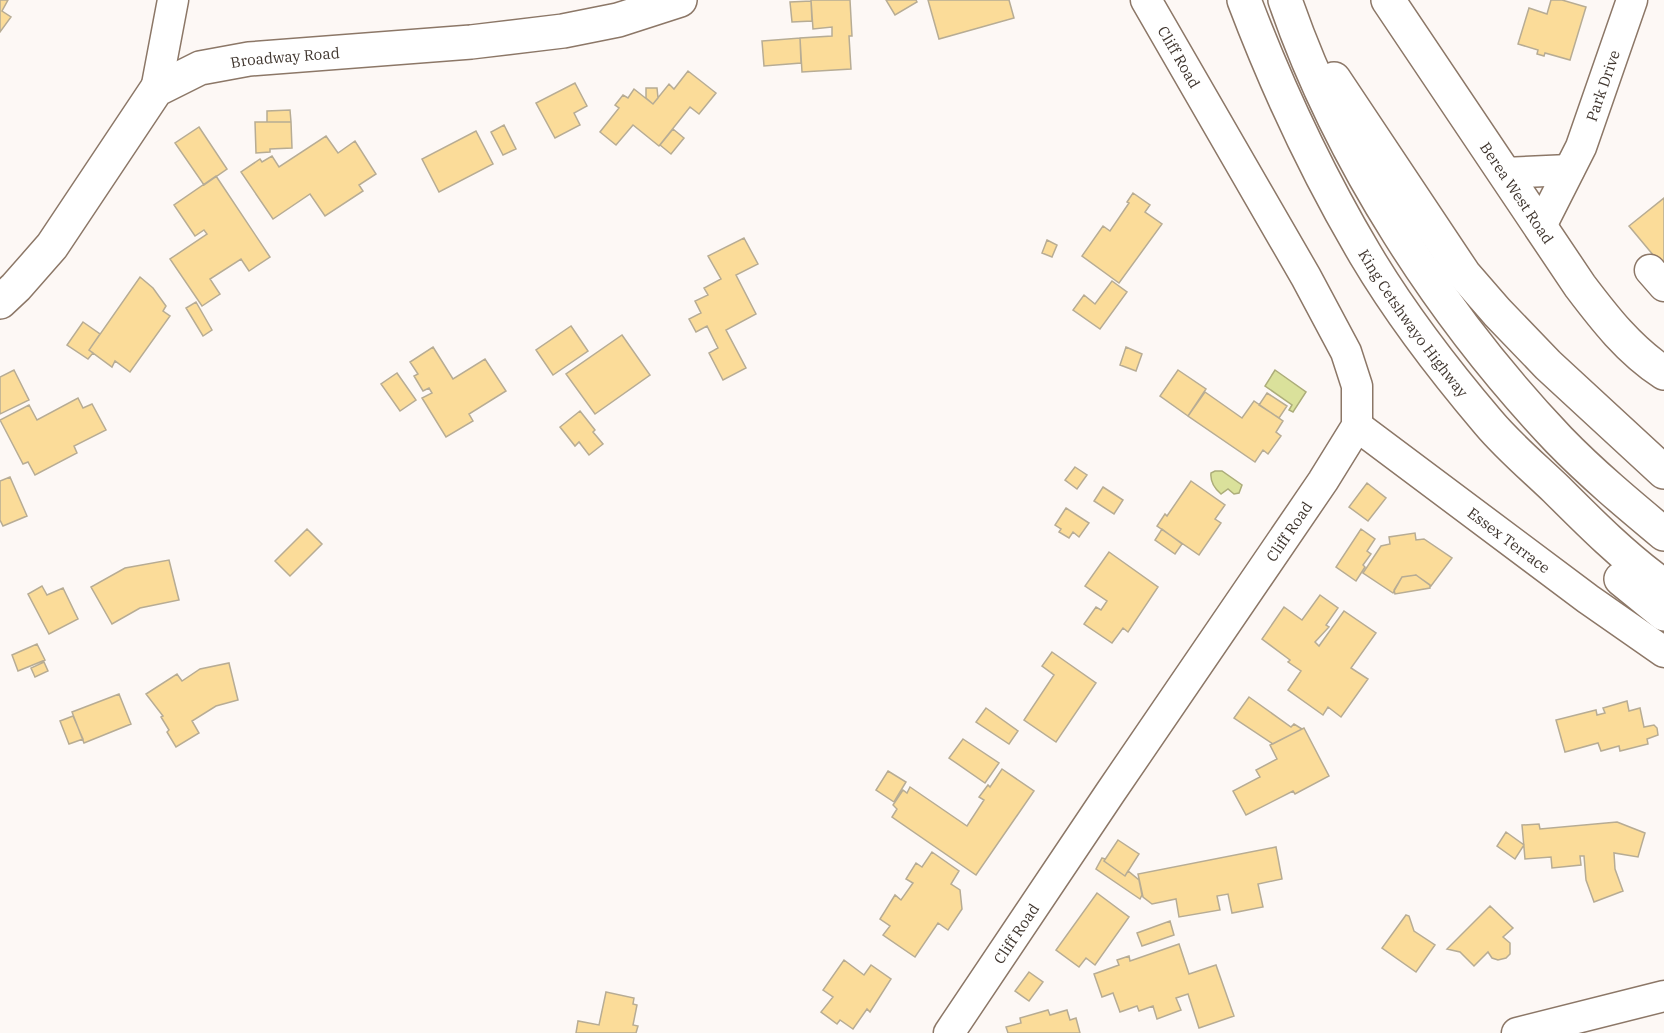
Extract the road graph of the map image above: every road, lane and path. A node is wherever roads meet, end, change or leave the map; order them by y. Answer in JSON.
{"nodes":[{"id":1,"x":173,"y":0,"type":"edge"},
{"id":2,"x":680,"y":0,"type":"edge"},
{"id":3,"x":1146,"y":0,"type":"edge"},
{"id":4,"x":1244,"y":0,"type":"edge"},
{"id":5,"x":1388,"y":0,"type":"edge"},
{"id":6,"x":1632,"y":0,"type":"edge"},
{"id":7,"x":1285,"y":2,"type":"edge"},
{"id":8,"x":156,"y":90,"type":"junction"},
{"id":9,"x":1569,"y":170,"type":"junction"},
{"id":10,"x":1504,"y":173,"type":"junction"},
{"id":11,"x":1539,"y":228,"type":"junction"},
{"id":12,"x":1365,"y":254,"type":"junction"},
{"id":13,"x":0,"y":302,"type":"edge"},
{"id":14,"x":1664,"y":373,"type":"edge"},
{"id":15,"x":1357,"y":426,"type":"junction"},
{"id":16,"x":1664,"y":472,"type":"edge"},
{"id":17,"x":1664,"y":534,"type":"edge"},
{"id":18,"x":1664,"y":586,"type":"edge"},
{"id":19,"x":1664,"y":614,"type":"edge"},
{"id":20,"x":1664,"y":652,"type":"edge"},
{"id":21,"x":1664,"y":996,"type":"edge"},
{"id":22,"x":950,"y":1033,"type":"edge"},
{"id":23,"x":1517,"y":1033,"type":"edge"}],
"edges":[{"from":1,"to":8,"type":"street"},
{"from":2,"to":8,"type":"main road","name":"Broadway Road"},
{"from":3,"to":15,"type":"street","name":"Cliff Road"},
{"from":4,"to":12,"type":"main road","name":"King Cetshwayo Highway"},
{"from":5,"to":10,"type":"main road","name":"Berea West Road"},
{"from":6,"to":9,"type":"street","name":"Park Drive"},
{"from":7,"to":16,"type":"main road"},
{"from":7,"to":17,"type":"main road"},
{"from":8,"to":13,"type":"main road","name":"Broadway Road"},
{"from":9,"to":10,"type":"street"},
{"from":9,"to":11,"type":"street","name":"Park Drive"},
{"from":10,"to":11,"type":"main road","name":"Berea West Road"},
{"from":11,"to":14,"type":"main road","name":"Berea West Road"},
{"from":12,"to":18,"type":"main road","name":"King Cetshwayo Highway"},
{"from":12,"to":19,"type":"main road"},
{"from":15,"to":20,"type":"street","name":"Essex Terrace"},
{"from":15,"to":22,"type":"street","name":"Cliff Road"},
{"from":21,"to":23,"type":"street"}]}
